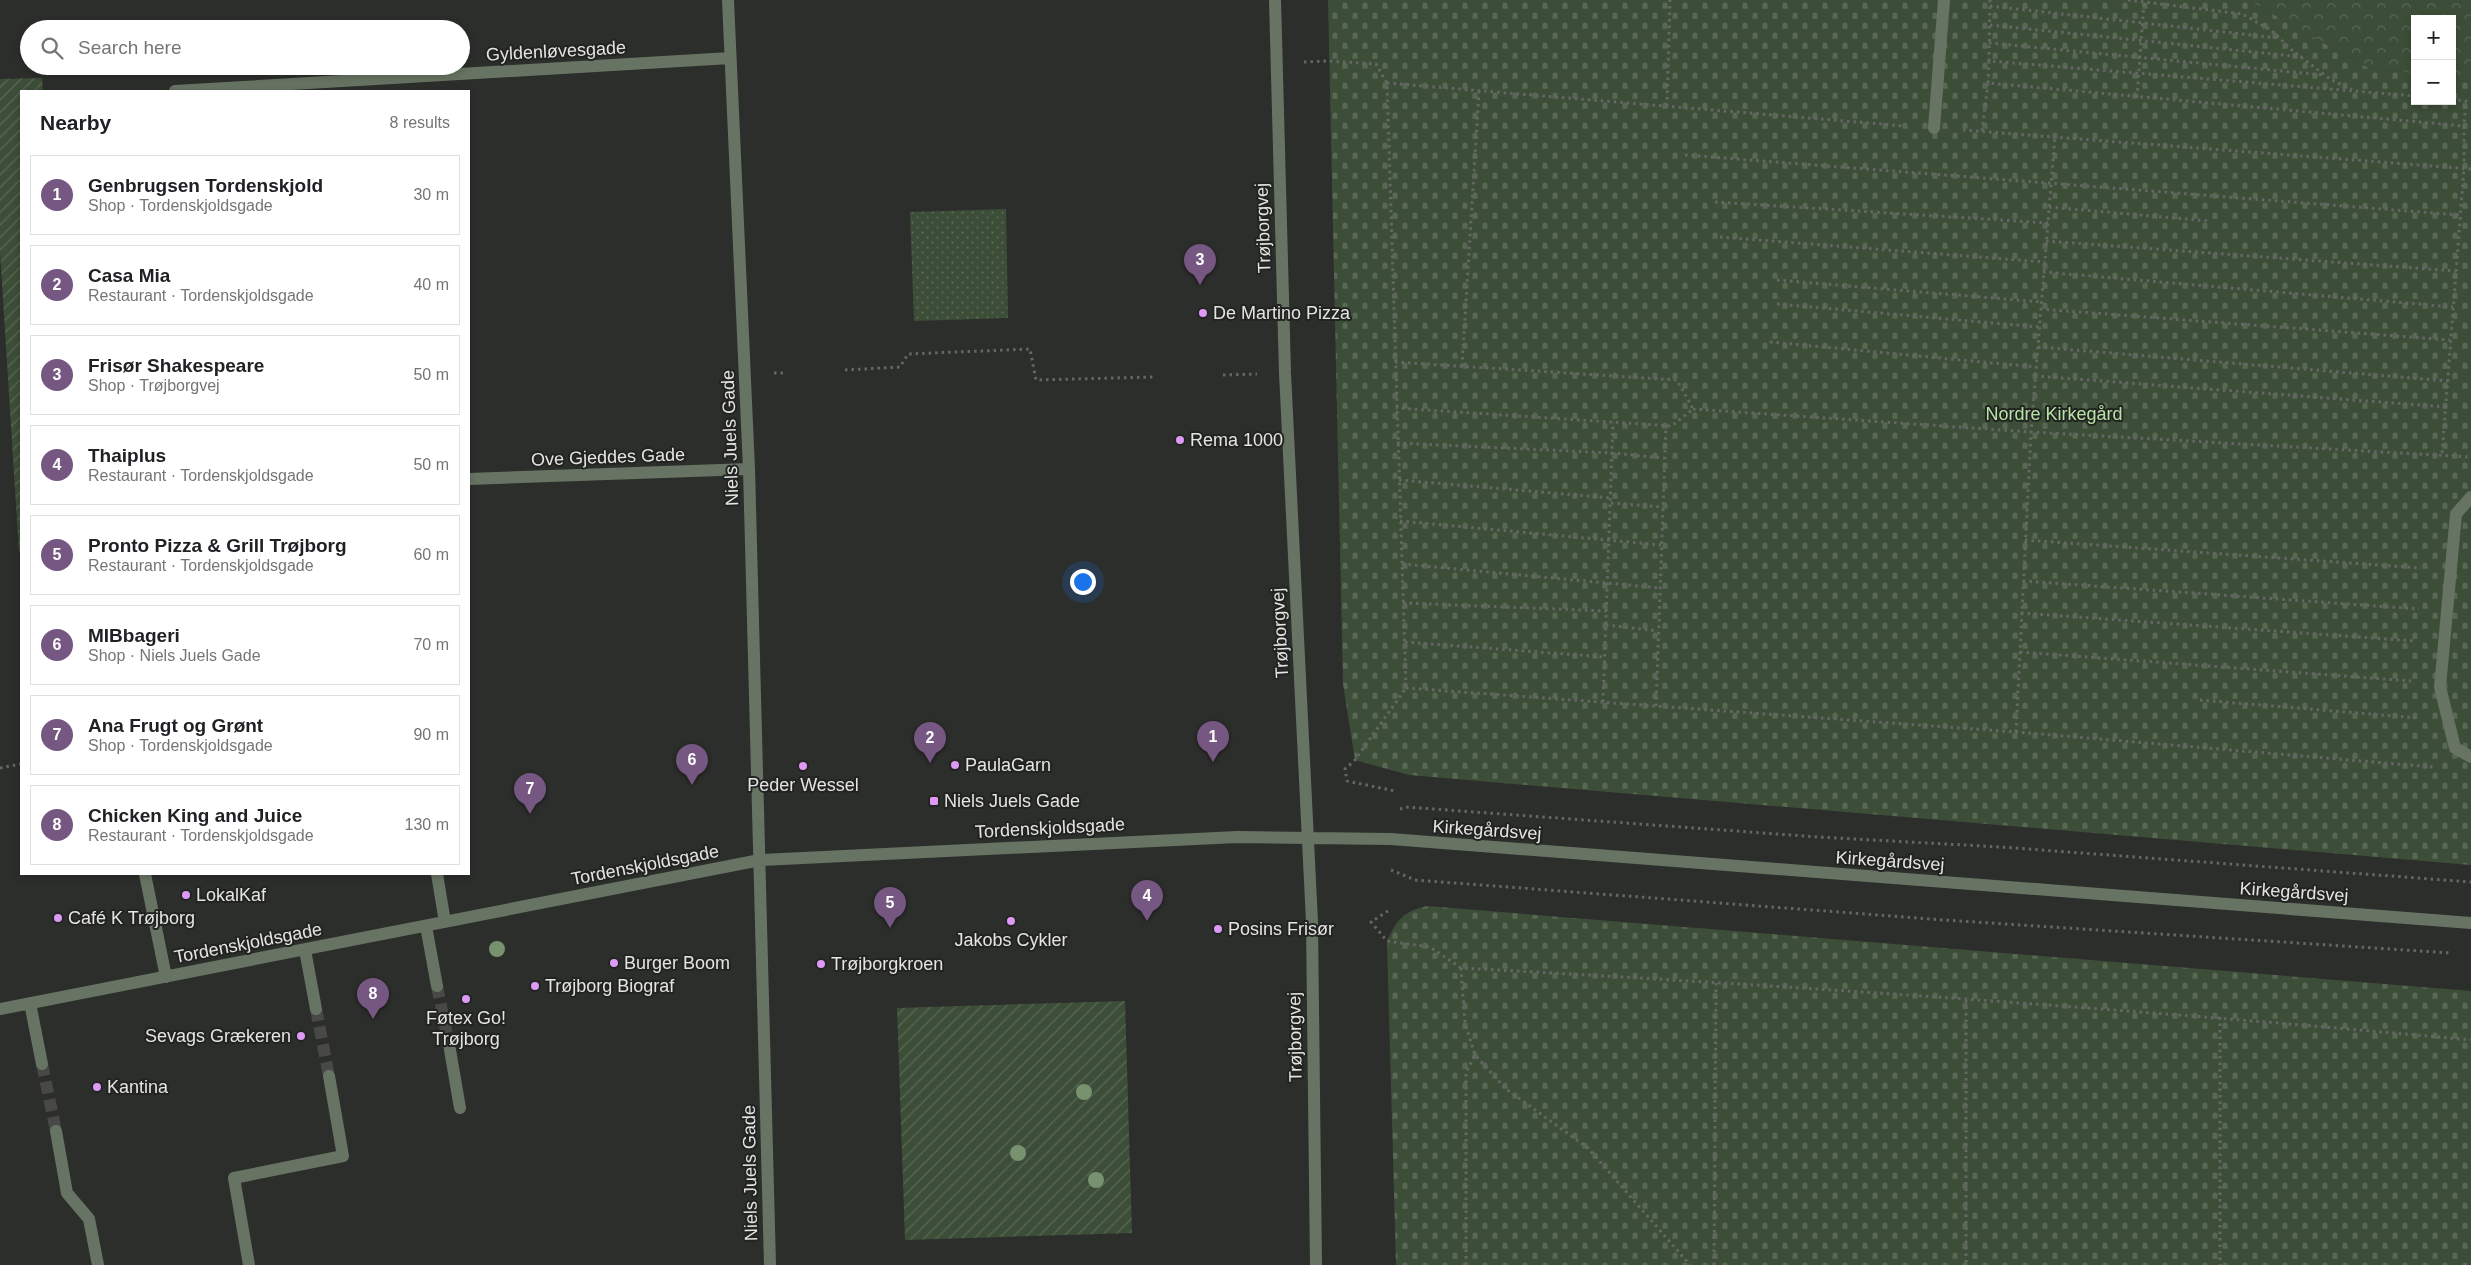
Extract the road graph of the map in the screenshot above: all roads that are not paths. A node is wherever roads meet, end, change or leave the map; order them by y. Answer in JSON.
{"nodes":[{"id":1,"x":728,"y":0,"type":"edge"},
{"id":2,"x":1275,"y":0,"type":"edge"},
{"id":3,"x":1944,"y":0,"type":"edge"},
{"id":4,"x":730,"y":58,"type":"junction"},
{"id":5,"x":470,"y":73,"type":"edge"},
{"id":6,"x":444,"y":75,"type":"edge"},
{"id":7,"x":192,"y":90,"type":"edge"},
{"id":8,"x":1934,"y":128,"type":"dead end"},
{"id":9,"x":749,"y":469,"type":"junction"},
{"id":10,"x":470,"y":479,"type":"edge"},
{"id":11,"x":2471,"y":497,"type":"edge"},
{"id":12,"x":2471,"y":757,"type":"edge"},
{"id":13,"x":1307,"y":838,"type":"junction"},
{"id":14,"x":760,"y":860,"type":"junction"},
{"id":15,"x":145,"y":875,"type":"edge"},
{"id":16,"x":437,"y":875,"type":"edge"},
{"id":17,"x":445,"y":922,"type":"junction"},
{"id":18,"x":2471,"y":923,"type":"edge"},
{"id":19,"x":426,"y":926,"type":"junction"},
{"id":20,"x":306,"y":950,"type":"junction"},
{"id":21,"x":166,"y":977,"type":"junction"},
{"id":22,"x":437,"y":986,"type":"tunnel mouth"},
{"id":23,"x":30,"y":1003,"type":"junction"},
{"id":24,"x":0,"y":1009,"type":"edge"},
{"id":25,"x":316,"y":1009,"type":"tunnel mouth"},
{"id":26,"x":450,"y":1050,"type":"tunnel mouth"},
{"id":27,"x":42,"y":1064,"type":"tunnel mouth"},
{"id":28,"x":329,"y":1076,"type":"tunnel mouth"},
{"id":29,"x":460,"y":1108,"type":"dead end"},
{"id":30,"x":56,"y":1131,"type":"tunnel mouth"},
{"id":31,"x":98,"y":1265,"type":"edge"},
{"id":32,"x":249,"y":1265,"type":"edge"},
{"id":33,"x":770,"y":1265,"type":"edge"},
{"id":34,"x":1316,"y":1265,"type":"edge"}],
"edges":[{"from":1,"to":4,"type":"street","name":"Niels Juels Gade"},
{"from":2,"to":13,"type":"street","name":"Trøjborgvej"},
{"from":3,"to":8,"type":"street"},
{"from":4,"to":5,"type":"street","name":"Gyldenløvesgade"},
{"from":4,"to":9,"type":"street","name":"Niels Juels Gade"},
{"from":6,"to":7,"type":"street","name":"Gyldenløvesgade"},
{"from":9,"to":10,"type":"street","name":"Ove Gjeddes Gade"},
{"from":9,"to":14,"type":"street","name":"Niels Juels Gade"},
{"from":11,"to":12,"type":"street"},
{"from":13,"to":14,"type":"street","name":"Tordenskjoldsgade"},
{"from":13,"to":18,"type":"street","name":"Kirkegårdsvej"},
{"from":13,"to":34,"type":"street","name":"Trøjborgvej"},
{"from":14,"to":17,"type":"street","name":"Tordenskjoldsgade"},
{"from":14,"to":33,"type":"street","name":"Niels Juels Gade"},
{"from":15,"to":21,"type":"street"},
{"from":16,"to":17,"type":"street"},
{"from":17,"to":19,"type":"street","name":"Tordenskjoldsgade"},
{"from":19,"to":20,"type":"street","name":"Tordenskjoldsgade"},
{"from":19,"to":22,"type":"street"},
{"from":20,"to":21,"type":"street","name":"Tordenskjoldsgade"},
{"from":20,"to":25,"type":"street"},
{"from":21,"to":23,"type":"street","name":"Tordenskjoldsgade"},
{"from":23,"to":24,"type":"street","name":"Tordenskjoldsgade"},
{"from":23,"to":27,"type":"street"},
{"from":26,"to":29,"type":"street"},
{"from":28,"to":32,"type":"street"},
{"from":30,"to":31,"type":"street"}]}
